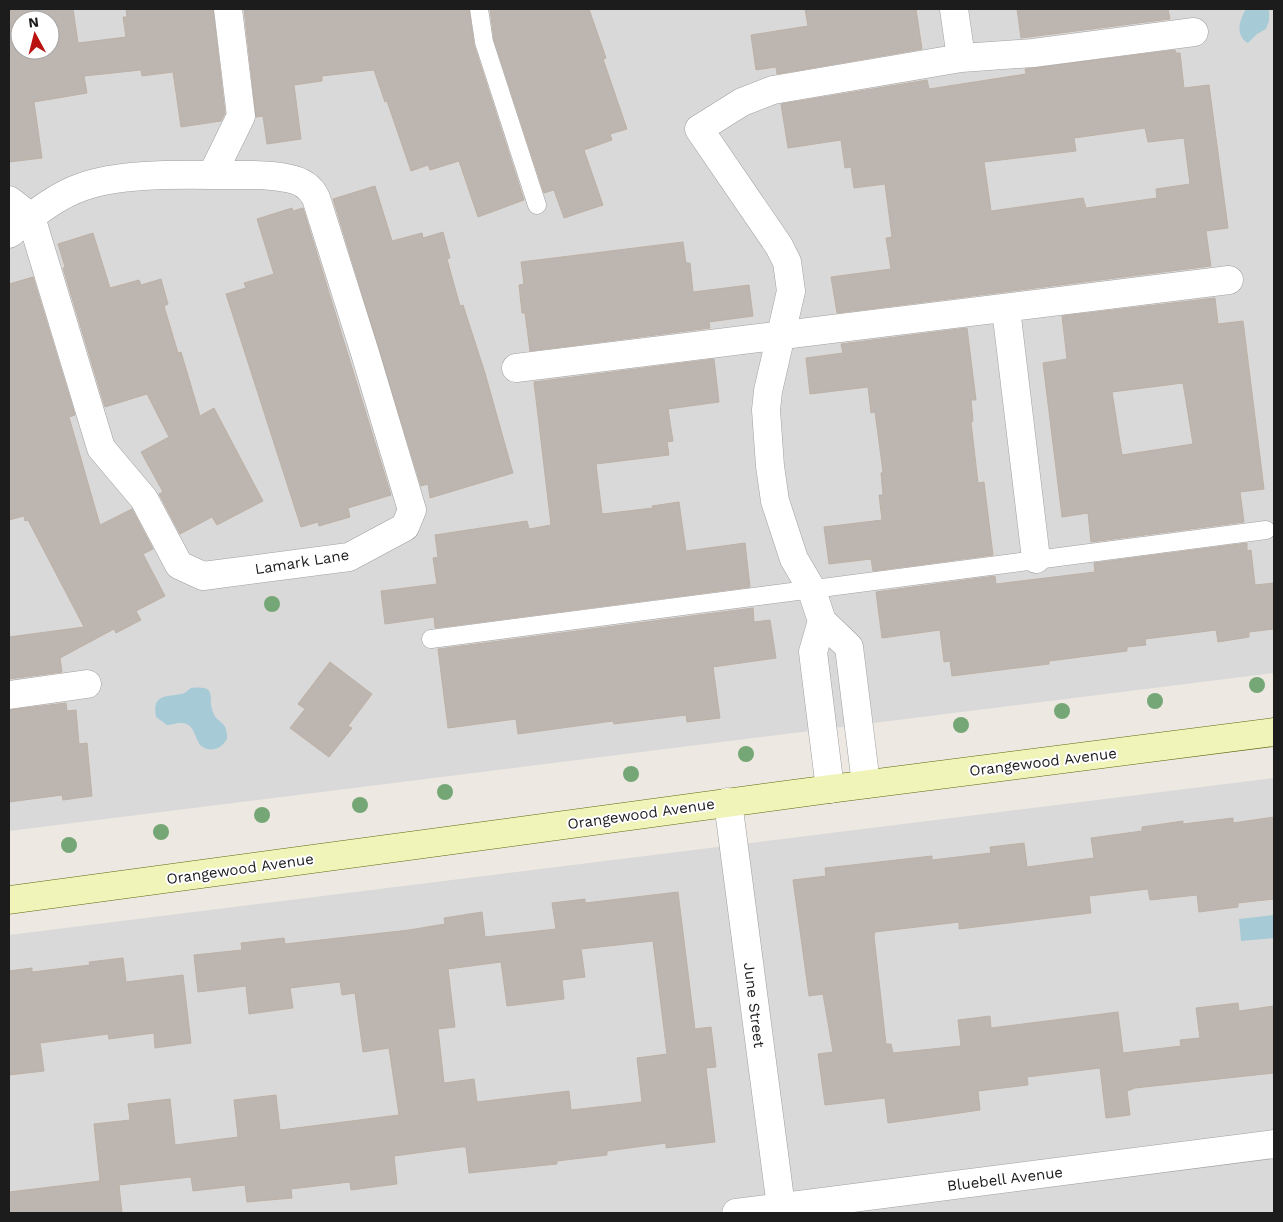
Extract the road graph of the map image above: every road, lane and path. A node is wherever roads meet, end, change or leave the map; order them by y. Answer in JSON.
{"nodes":[{"id":1,"x":228,"y":9,"type":"edge"},
{"id":2,"x":479,"y":9,"type":"edge"},
{"id":3,"x":954,"y":9,"type":"edge"},
{"id":4,"x":1194,"y":32,"type":"dead end"},
{"id":5,"x":961,"y":58,"type":"junction"},
{"id":6,"x":212,"y":175,"type":"junction"},
{"id":7,"x":9,"y":200,"type":"edge"},
{"id":8,"x":537,"y":204,"type":"dead end"},
{"id":9,"x":31,"y":218,"type":"junction"},
{"id":10,"x":9,"y":234,"type":"edge"},
{"id":11,"x":1229,"y":280,"type":"dead end"},
{"id":12,"x":1006,"y":309,"type":"junction"},
{"id":13,"x":781,"y":336,"type":"junction"},
{"id":14,"x":516,"y":368,"type":"dead end"},
{"id":15,"x":1266,"y":530,"type":"dead end"},
{"id":16,"x":1036,"y":559,"type":"junction"},
{"id":17,"x":811,"y":588,"type":"junction"},
{"id":18,"x":822,"y":621,"type":"junction"},
{"id":19,"x":431,"y":639,"type":"dead end"},
{"id":20,"x":87,"y":684,"type":"dead end"},
{"id":21,"x":9,"y":694,"type":"edge"},
{"id":22,"x":1274,"y":732,"type":"edge"},
{"id":23,"x":866,"y":784,"type":"junction"},
{"id":24,"x":830,"y":789,"type":"junction"},
{"id":25,"x":728,"y":802,"type":"junction"},
{"id":26,"x":9,"y":900,"type":"edge"},
{"id":27,"x":1274,"y":1144,"type":"edge"},
{"id":28,"x":781,"y":1208,"type":"junction"},
{"id":29,"x":736,"y":1213,"type":"edge"}],
"edges":[{"from":1,"to":6,"type":"street"},
{"from":2,"to":8,"type":"lane"},
{"from":3,"to":5,"type":"street"},
{"from":4,"to":5,"type":"street"},
{"from":5,"to":13,"type":"street"},
{"from":6,"to":9,"type":"street","name":"Lamark Lane"},
{"from":6,"to":9,"type":"street","name":"Lamark Lane"},
{"from":7,"to":9,"type":"street"},
{"from":9,"to":10,"type":"street","name":"Lamark Lane"},
{"from":11,"to":12,"type":"street"},
{"from":12,"to":13,"type":"street"},
{"from":12,"to":16,"type":"street"},
{"from":13,"to":14,"type":"street"},
{"from":13,"to":17,"type":"street"},
{"from":15,"to":16,"type":"lane"},
{"from":16,"to":17,"type":"lane"},
{"from":17,"to":18,"type":"street"},
{"from":17,"to":19,"type":"lane"},
{"from":18,"to":23,"type":"street"},
{"from":18,"to":24,"type":"street"},
{"from":20,"to":21,"type":"street"},
{"from":22,"to":23,"type":"main road","name":"Orangewood Avenue"},
{"from":23,"to":24,"type":"main road","name":"Orangewood Avenue"},
{"from":24,"to":25,"type":"main road","name":"Orangewood Avenue"},
{"from":25,"to":26,"type":"main road","name":"Orangewood Avenue"},
{"from":25,"to":28,"type":"street","name":"June Street"},
{"from":27,"to":28,"type":"street","name":"Bluebell Avenue"},
{"from":28,"to":29,"type":"street","name":"Bluebell Avenue"}]}
